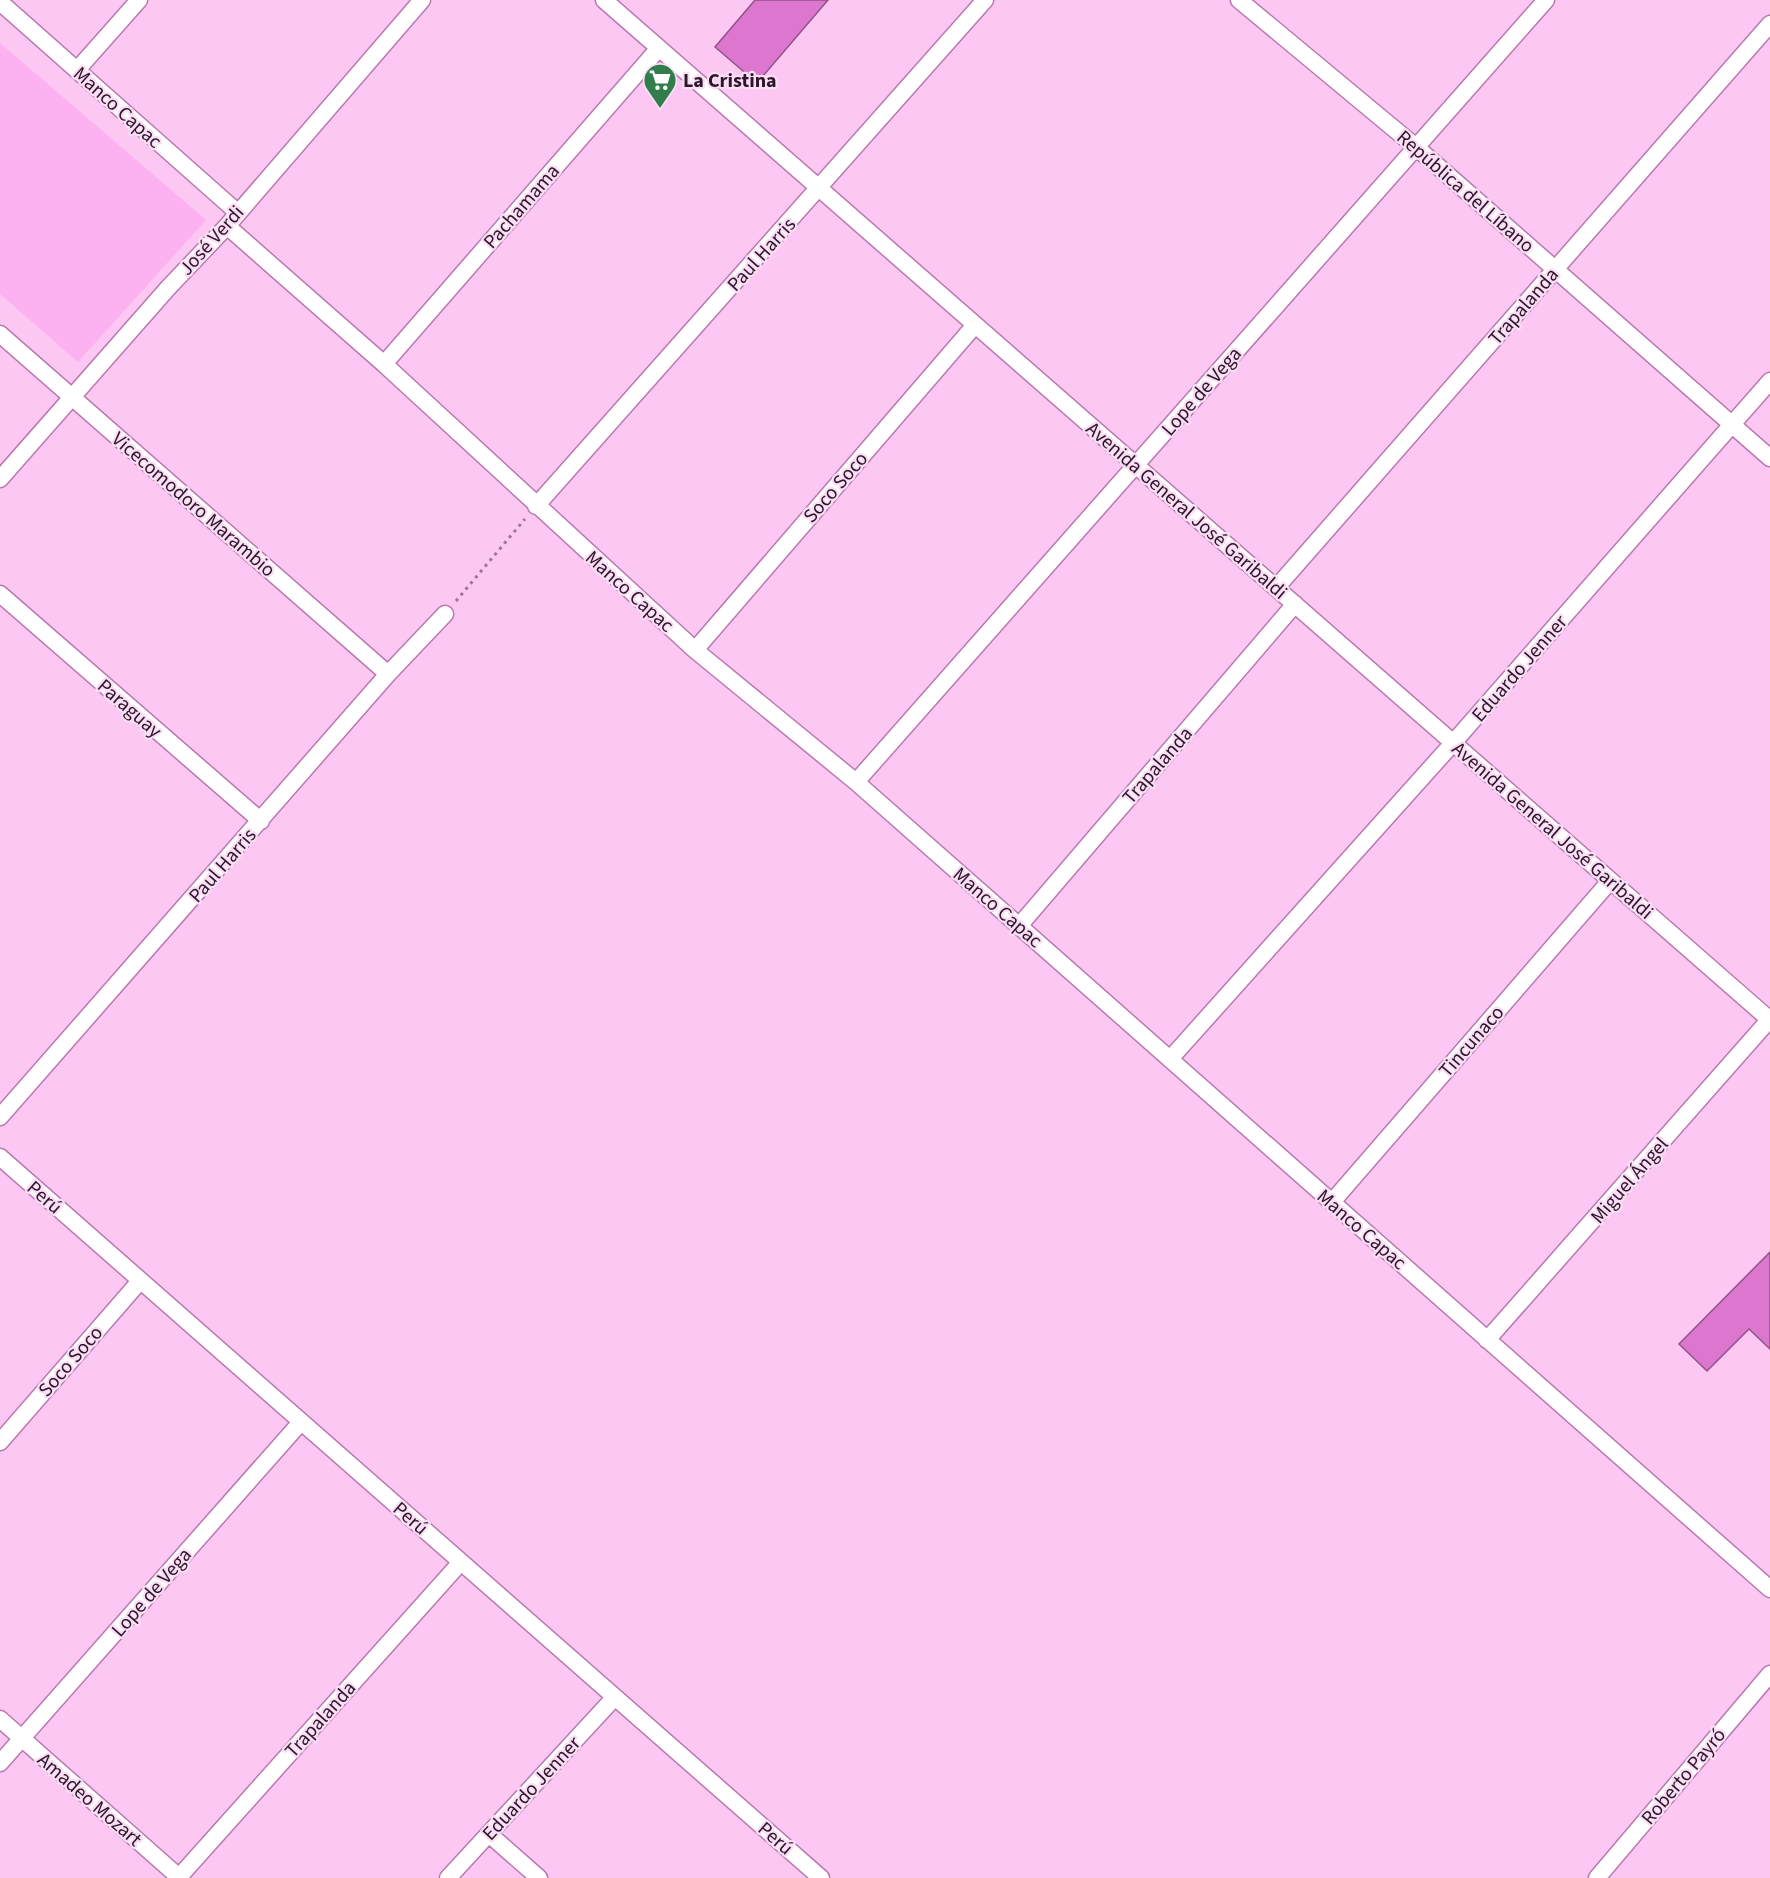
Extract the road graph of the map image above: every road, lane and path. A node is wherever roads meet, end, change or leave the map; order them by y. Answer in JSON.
{"nodes":[{"id":1,"x":139,"y":0,"type":"edge"},
{"id":2,"x":422,"y":0,"type":"edge"},
{"id":3,"x":604,"y":0,"type":"edge"},
{"id":4,"x":985,"y":0,"type":"edge"},
{"id":5,"x":1239,"y":0,"type":"edge"},
{"id":6,"x":1546,"y":0,"type":"edge"},
{"id":7,"x":0,"y":2,"type":"edge"},
{"id":8,"x":1770,"y":24,"type":"edge"},
{"id":9,"x":659,"y":48,"type":"junction"},
{"id":10,"x":77,"y":70,"type":"junction"},
{"id":11,"x":1416,"y":147,"type":"junction"},
{"id":12,"x":819,"y":189,"type":"junction"},
{"id":13,"x":237,"y":212,"type":"junction"},
{"id":14,"x":226,"y":226,"type":"junction"},
{"id":15,"x":1556,"y":268,"type":"junction"},
{"id":16,"x":975,"y":325,"type":"junction"},
{"id":17,"x":0,"y":334,"type":"edge"},
{"id":18,"x":384,"y":364,"type":"junction"},
{"id":19,"x":1770,"y":381,"type":"edge"},
{"id":20,"x":72,"y":397,"type":"junction"},
{"id":21,"x":1732,"y":424,"type":"junction"},
{"id":22,"x":1770,"y":458,"type":"edge"},
{"id":23,"x":1135,"y":465,"type":"junction"},
{"id":24,"x":0,"y":479,"type":"edge"},
{"id":25,"x":536,"y":506,"type":"junction"},
{"id":26,"x":1276,"y":588,"type":"junction"},
{"id":27,"x":0,"y":594,"type":"edge"},
{"id":28,"x":1295,"y":604,"type":"junction"},
{"id":29,"x":445,"y":614,"type":"joint"},
{"id":30,"x":695,"y":650,"type":"junction"},
{"id":31,"x":388,"y":674,"type":"junction"},
{"id":32,"x":1453,"y":744,"type":"junction"},
{"id":33,"x":856,"y":782,"type":"junction"},
{"id":34,"x":261,"y":821,"type":"junction"},
{"id":35,"x":1610,"y":881,"type":"junction"},
{"id":36,"x":1019,"y":926,"type":"junction"},
{"id":37,"x":1770,"y":1020,"type":"edge"},
{"id":38,"x":1170,"y":1059,"type":"junction"},
{"id":39,"x":0,"y":1117,"type":"edge"},
{"id":40,"x":0,"y":1158,"type":"edge"},
{"id":41,"x":1332,"y":1202,"type":"junction"},
{"id":42,"x":140,"y":1281,"type":"junction"},
{"id":43,"x":1487,"y":1340,"type":"junction"},
{"id":44,"x":301,"y":1422,"type":"junction"},
{"id":45,"x":0,"y":1442,"type":"edge"},
{"id":46,"x":461,"y":1562,"type":"junction"},
{"id":47,"x":1770,"y":1589,"type":"edge"},
{"id":48,"x":1770,"y":1674,"type":"edge"},
{"id":49,"x":614,"y":1698,"type":"junction"},
{"id":50,"x":0,"y":1719,"type":"edge"},
{"id":51,"x":22,"y":1738,"type":"junction"},
{"id":52,"x":0,"y":1763,"type":"edge"},
{"id":53,"x":489,"y":1834,"type":"junction"},
{"id":54,"x":180,"y":1877,"type":"edge"},
{"id":55,"x":448,"y":1878,"type":"edge"},
{"id":56,"x":539,"y":1878,"type":"edge"},
{"id":57,"x":821,"y":1878,"type":"edge"},
{"id":58,"x":1597,"y":1878,"type":"edge"}],
"edges":[{"from":1,"to":10,"type":"street"},
{"from":2,"to":13,"type":"street","name":"José Verdi"},
{"from":3,"to":9,"type":"street","name":"Avenida General José Garibaldi"},
{"from":4,"to":12,"type":"street","name":"Paul Harris"},
{"from":5,"to":11,"type":"street","name":"República del Líbano"},
{"from":6,"to":11,"type":"street","name":"Lope de Vega"},
{"from":7,"to":10,"type":"street","name":"Manco Capac"},
{"from":8,"to":15,"type":"street","name":"Trapalanda"},
{"from":9,"to":12,"type":"street","name":"Avenida General José Garibaldi"},
{"from":9,"to":18,"type":"street","name":"Pachamama"},
{"from":10,"to":13,"type":"street","name":"Manco Capac"},
{"from":11,"to":15,"type":"street","name":"República del Líbano"},
{"from":11,"to":23,"type":"street","name":"Lope de Vega"},
{"from":12,"to":16,"type":"street","name":"Avenida General José Garibaldi"},
{"from":12,"to":25,"type":"street","name":"Paul Harris"},
{"from":13,"to":14,"type":"street","name":"José Verdi"},
{"from":14,"to":18,"type":"street","name":"Manco Capac"},
{"from":14,"to":20,"type":"street","name":"José Verdi"},
{"from":15,"to":21,"type":"street","name":"República del Líbano"},
{"from":15,"to":26,"type":"street","name":"Trapalanda"},
{"from":16,"to":23,"type":"street","name":"Avenida General José Garibaldi"},
{"from":16,"to":30,"type":"street","name":"Soco Soco"},
{"from":17,"to":20,"type":"street","name":"Vicecomodoro Marambio"},
{"from":18,"to":25,"type":"street","name":"Manco Capac"},
{"from":19,"to":21,"type":"street","name":"Eduardo Jenner"},
{"from":20,"to":24,"type":"street","name":"José Verdi"},
{"from":20,"to":31,"type":"street","name":"Vicecomodoro Marambio"},
{"from":21,"to":22,"type":"street","name":"República del Líbano"},
{"from":21,"to":32,"type":"street","name":"Eduardo Jenner"},
{"from":23,"to":26,"type":"street","name":"Avenida General José Garibaldi"},
{"from":23,"to":33,"type":"street","name":"Lope de Vega"},
{"from":25,"to":29,"type":"path"},
{"from":25,"to":30,"type":"street","name":"Manco Capac"},
{"from":26,"to":28,"type":"street","name":"Avenida General José Garibaldi"},
{"from":27,"to":34,"type":"street","name":"Paraguay"},
{"from":28,"to":32,"type":"street","name":"Avenida General José Garibaldi"},
{"from":28,"to":36,"type":"street","name":"Trapalanda"},
{"from":29,"to":31,"type":"street","name":"Paul Harris"},
{"from":30,"to":33,"type":"street","name":"Manco Capac"},
{"from":31,"to":34,"type":"street","name":"Paul Harris"},
{"from":32,"to":35,"type":"street","name":"Avenida General José Garibaldi"},
{"from":32,"to":38,"type":"street","name":"Eduardo Jenner"},
{"from":33,"to":36,"type":"street","name":"Manco Capac"},
{"from":34,"to":39,"type":"street","name":"Paul Harris"},
{"from":35,"to":37,"type":"street","name":"Avenida General José Garibaldi"},
{"from":35,"to":41,"type":"street","name":"Tincunaco"},
{"from":36,"to":38,"type":"street","name":"Manco Capac"},
{"from":37,"to":43,"type":"street","name":"Miguel Ángel"},
{"from":38,"to":41,"type":"street","name":"Manco Capac"},
{"from":40,"to":42,"type":"street","name":"Perú"},
{"from":41,"to":43,"type":"street","name":"Manco Capac"},
{"from":42,"to":44,"type":"street","name":"Perú"},
{"from":42,"to":45,"type":"street","name":"Soco Soco"},
{"from":43,"to":47,"type":"street","name":"Manco Capac"},
{"from":44,"to":46,"type":"street","name":"Perú"},
{"from":44,"to":51,"type":"street","name":"Lope de Vega"},
{"from":46,"to":49,"type":"street","name":"Perú"},
{"from":46,"to":54,"type":"street","name":"Trapalanda"},
{"from":48,"to":58,"type":"street","name":"Roberto Payró"},
{"from":49,"to":53,"type":"street","name":"Eduardo Jenner"},
{"from":49,"to":57,"type":"street","name":"Perú"},
{"from":50,"to":51,"type":"street","name":"Amadeo Mozart"},
{"from":51,"to":52,"type":"street","name":"Lope de Vega"},
{"from":51,"to":54,"type":"street","name":"Amadeo Mozart"},
{"from":53,"to":55,"type":"street","name":"Eduardo Jenner"},
{"from":53,"to":56,"type":"street"}]}
